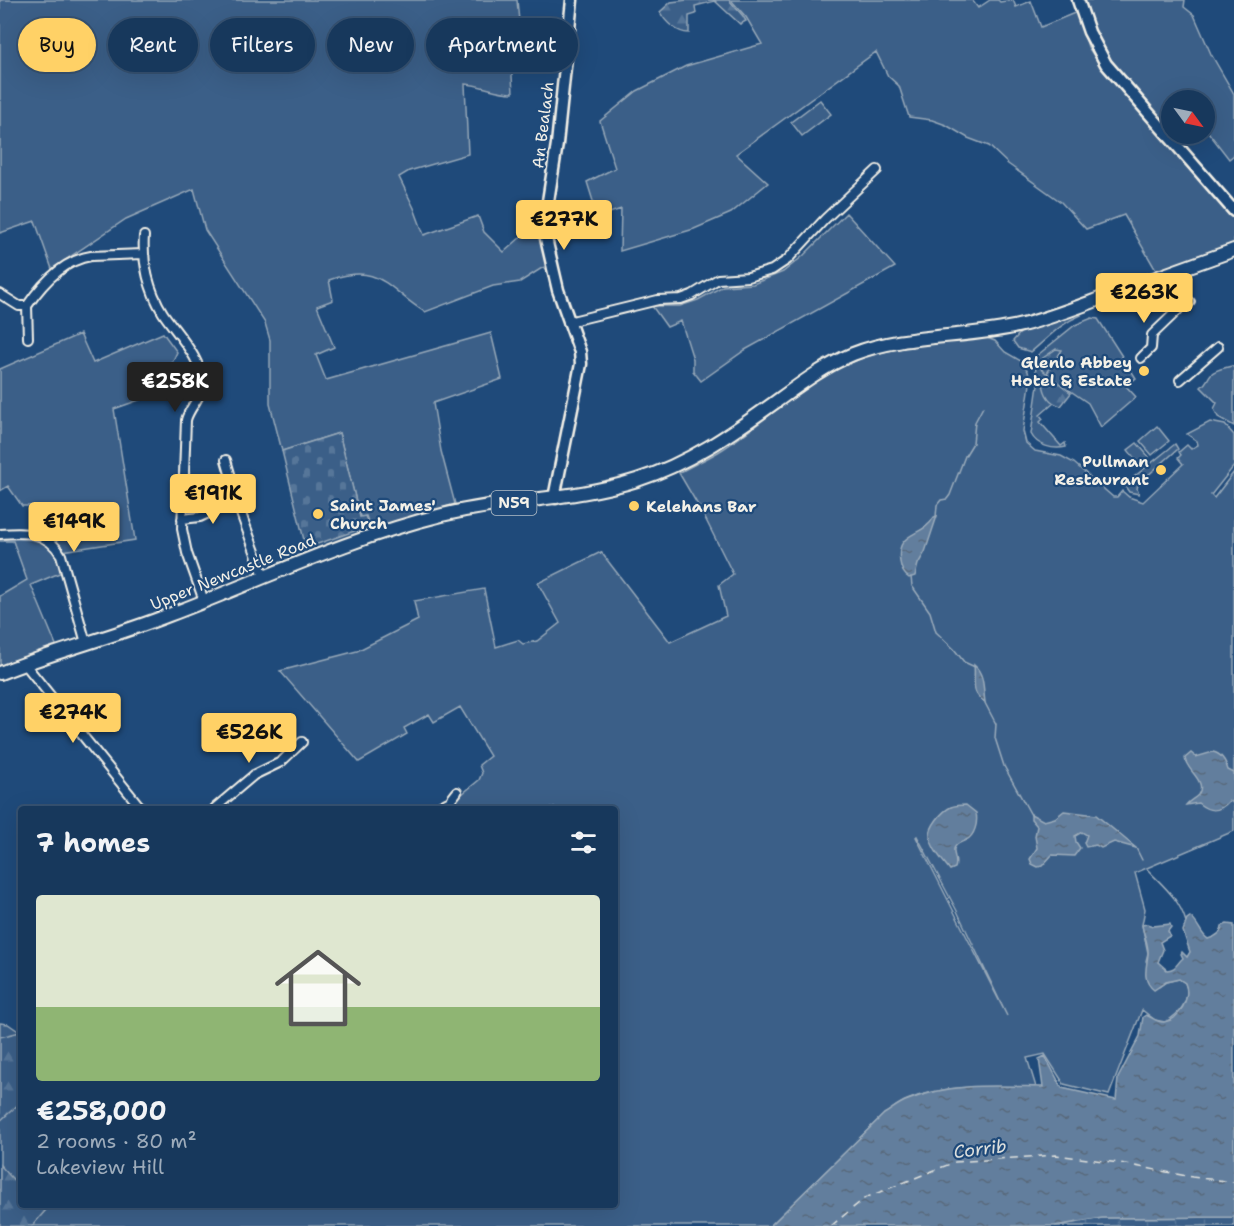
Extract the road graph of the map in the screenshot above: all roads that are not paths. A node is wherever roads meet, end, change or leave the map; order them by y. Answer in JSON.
{"nodes":[{"id":1,"x":572,"y":0,"type":"edge"},
{"id":2,"x":1078,"y":0,"type":"edge"},
{"id":3,"x":877,"y":170,"type":"dead end"},
{"id":4,"x":1234,"y":211,"type":"edge"},
{"id":5,"x":144,"y":236,"type":"dead end"},
{"id":6,"x":1234,"y":250,"type":"edge"},
{"id":7,"x":143,"y":254,"type":"junction"},
{"id":8,"x":0,"y":294,"type":"edge"},
{"id":9,"x":1171,"y":296,"type":"dead end"},
{"id":10,"x":1190,"y":302,"type":"dead end"},
{"id":11,"x":27,"y":306,"type":"junction"},
{"id":12,"x":1180,"y":306,"type":"junction"},
{"id":13,"x":568,"y":322,"type":"junction"},
{"id":14,"x":28,"y":338,"type":"dead end"},
{"id":15,"x":1218,"y":347,"type":"dead end"},
{"id":16,"x":1141,"y":358,"type":"dead end"},
{"id":17,"x":1180,"y":380,"type":"dead end"},
{"id":18,"x":226,"y":460,"type":"dead end"},
{"id":19,"x":555,"y":498,"type":"junction"},
{"id":20,"x":236,"y":500,"type":"junction"},
{"id":21,"x":182,"y":519,"type":"junction"},
{"id":22,"x":0,"y":534,"type":"edge"},
{"id":23,"x":264,"y":576,"type":"junction"},
{"id":24,"x":204,"y":601,"type":"junction"},
{"id":25,"x":86,"y":643,"type":"junction"},
{"id":26,"x":24,"y":663,"type":"junction"},
{"id":27,"x":0,"y":673,"type":"edge"},
{"id":28,"x":302,"y":742,"type":"dead end"},
{"id":29,"x":457,"y":792,"type":"dead end"},
{"id":30,"x":139,"y":806,"type":"edge"},
{"id":31,"x":218,"y":806,"type":"edge"},
{"id":32,"x":441,"y":806,"type":"edge"}],
"edges":[{"from":1,"to":13,"type":"street","name":"An Bealach"},
{"from":2,"to":4,"type":"street"},
{"from":3,"to":13,"type":"street"},
{"from":5,"to":7,"type":"street"},
{"from":6,"to":19,"type":"main road","name":"Upper Newcastle Road","number":"N59"},
{"from":7,"to":11,"type":"street"},
{"from":7,"to":21,"type":"street"},
{"from":8,"to":11,"type":"street"},
{"from":9,"to":12,"type":"street"},
{"from":10,"to":12,"type":"street"},
{"from":11,"to":14,"type":"street"},
{"from":12,"to":16,"type":"street"},
{"from":13,"to":19,"type":"street","name":"An Bealach"},
{"from":15,"to":17,"type":"street"},
{"from":18,"to":20,"type":"street"},
{"from":19,"to":23,"type":"main road","name":"Upper Newcastle Road","number":"N59"},
{"from":20,"to":21,"type":"street"},
{"from":20,"to":23,"type":"street"},
{"from":21,"to":24,"type":"street"},
{"from":22,"to":25,"type":"street"},
{"from":23,"to":24,"type":"main road","name":"Upper Newcastle Road","number":"N59"},
{"from":24,"to":25,"type":"main road","name":"Upper Newcastle Road","number":"N59"},
{"from":25,"to":26,"type":"main road","name":"Upper Newcastle Road","number":"N59"},
{"from":26,"to":27,"type":"main road","name":"Upper Newcastle Road","number":"N59"},
{"from":26,"to":30,"type":"street"},
{"from":28,"to":31,"type":"street"},
{"from":29,"to":32,"type":"street"}]}
